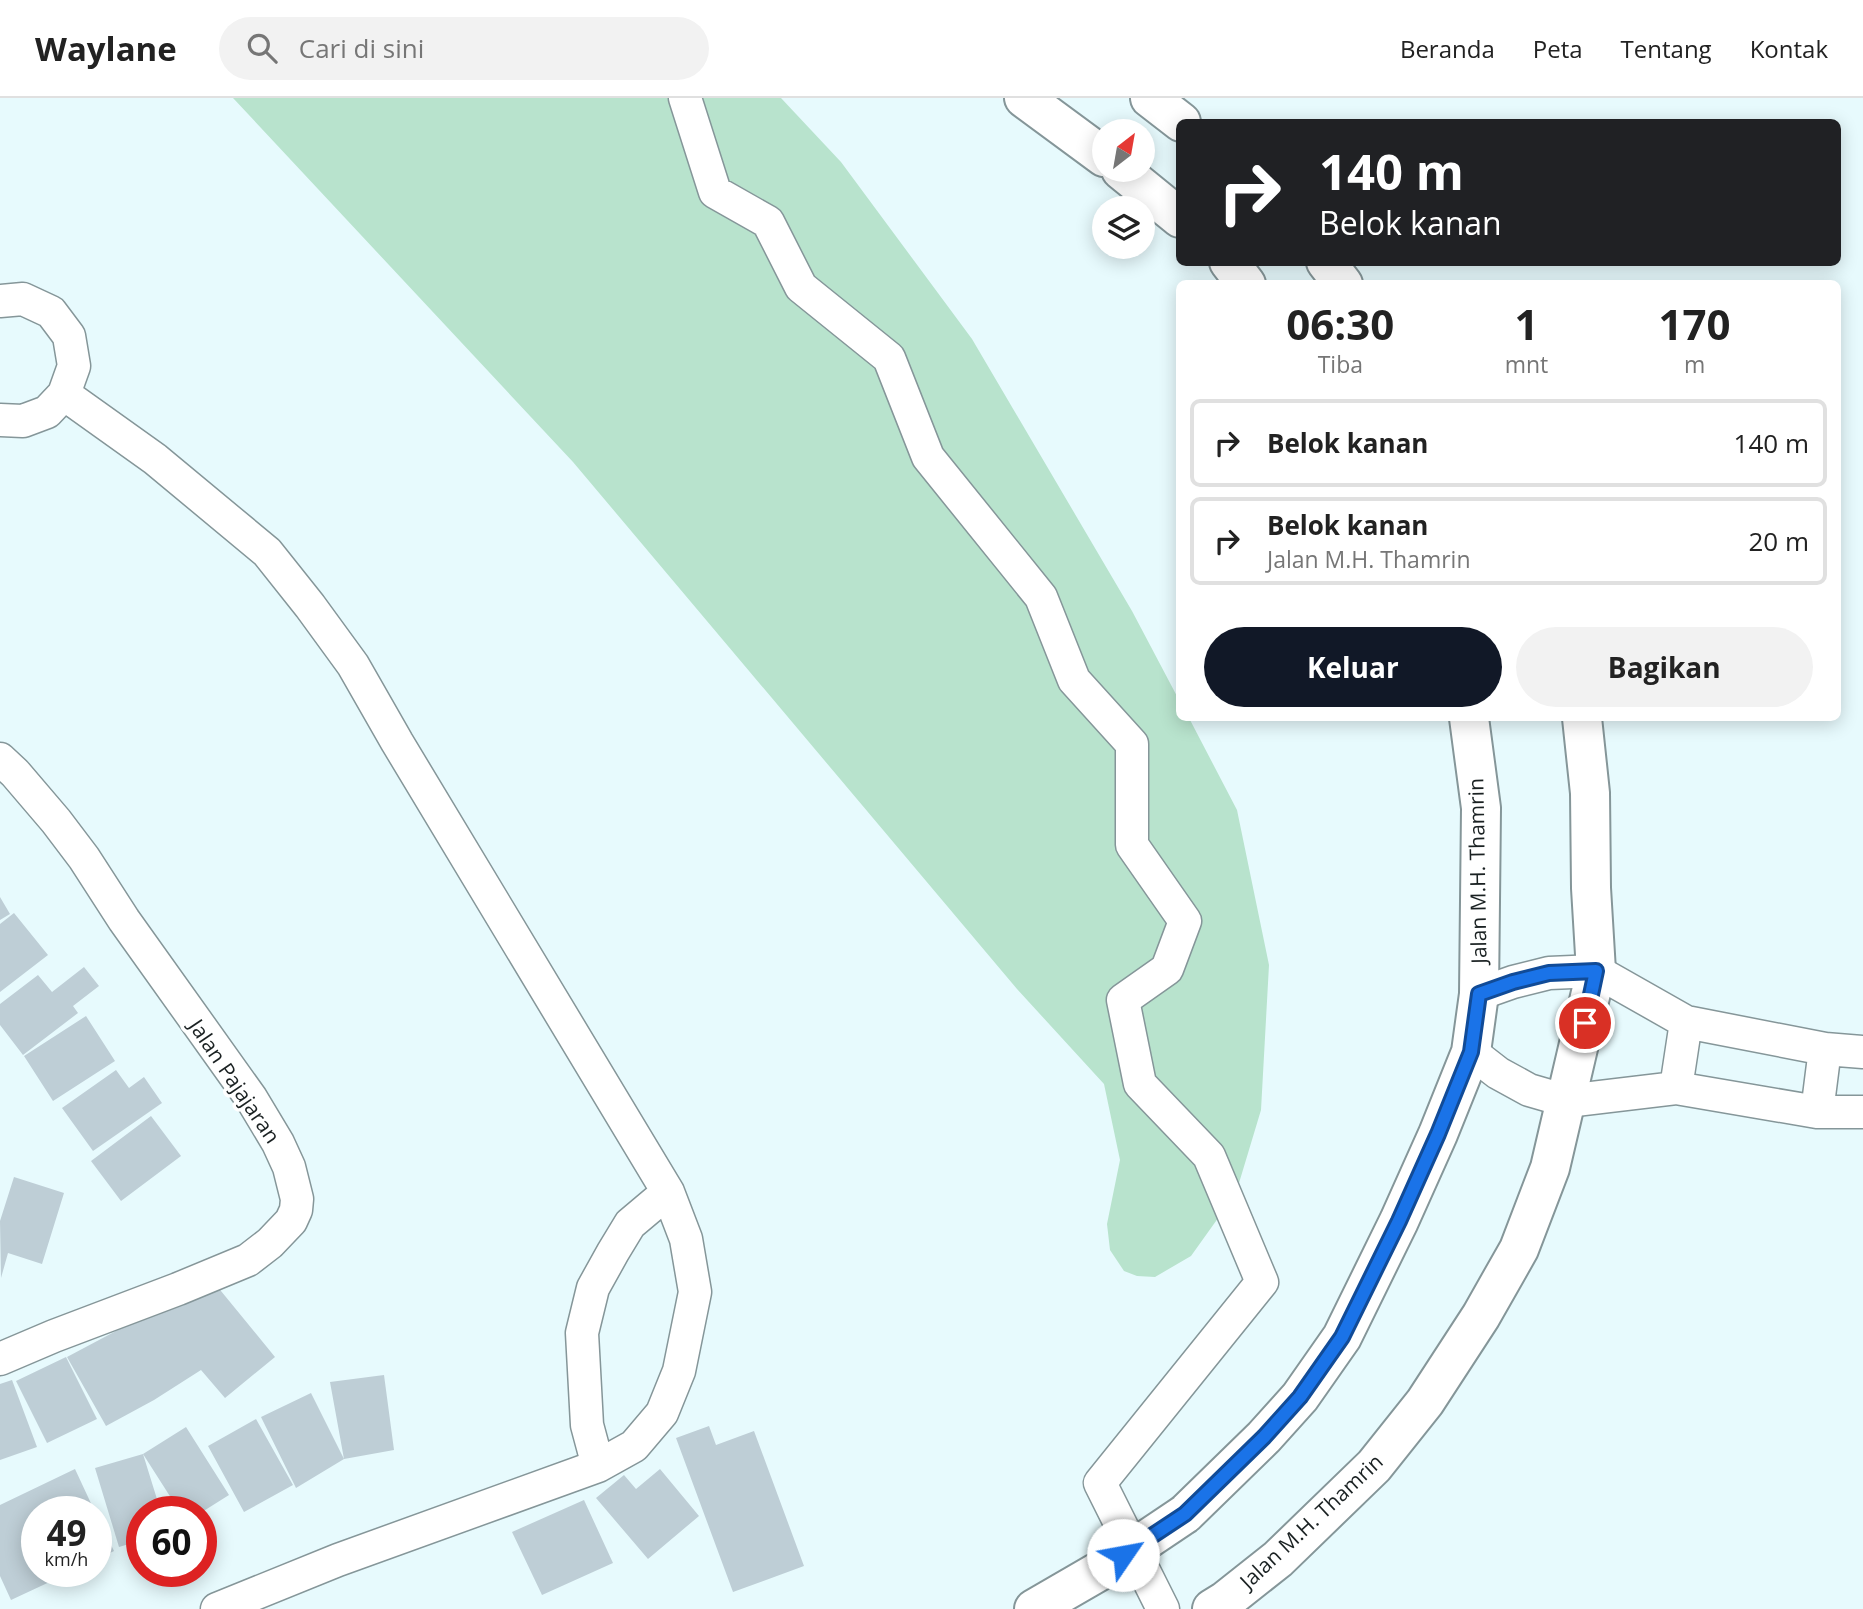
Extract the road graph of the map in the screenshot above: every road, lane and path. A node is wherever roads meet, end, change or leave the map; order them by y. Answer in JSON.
{"nodes":[{"id":1,"x":685,"y":98,"type":"edge"},
{"id":2,"x":1024,"y":98,"type":"edge"},
{"id":3,"x":1150,"y":98,"type":"edge"},
{"id":4,"x":1177,"y":119,"type":"edge"},
{"id":5,"x":1092,"y":148,"type":"edge"},
{"id":6,"x":1136,"y":182,"type":"edge"},
{"id":7,"x":1176,"y":215,"type":"edge"},
{"id":8,"x":1232,"y":266,"type":"edge"},
{"id":9,"x":1329,"y":266,"type":"edge"},
{"id":10,"x":1243,"y":280,"type":"edge"},
{"id":11,"x":1340,"y":280,"type":"edge"},
{"id":12,"x":0,"y":301,"type":"edge"},
{"id":13,"x":64,"y":394,"type":"junction"},
{"id":14,"x":0,"y":421,"type":"edge"},
{"id":15,"x":1469,"y":721,"type":"edge"},
{"id":16,"x":1582,"y":721,"type":"edge"},
{"id":17,"x":0,"y":759,"type":"edge"},
{"id":18,"x":1596,"y":971,"type":"junction"},
{"id":19,"x":1479,"y":994,"type":"junction"},
{"id":20,"x":1686,"y":1022,"type":"junction"},
{"id":21,"x":1825,"y":1049,"type":"junction"},
{"id":22,"x":1471,"y":1052,"type":"junction"},
{"id":23,"x":1863,"y":1052,"type":"edge"},
{"id":24,"x":1676,"y":1088,"type":"junction"},
{"id":25,"x":1567,"y":1101,"type":"junction"},
{"id":26,"x":1817,"y":1112,"type":"junction"},
{"id":27,"x":1863,"y":1112,"type":"edge"},
{"id":28,"x":668,"y":1192,"type":"junction"},
{"id":29,"x":0,"y":1359,"type":"edge"},
{"id":30,"x":598,"y":1466,"type":"junction"},
{"id":31,"x":1219,"y":1605,"type":"edge"},
{"id":32,"x":217,"y":1609,"type":"edge"},
{"id":33,"x":1034,"y":1609,"type":"edge"},
{"id":34,"x":1164,"y":1609,"type":"edge"}],
"edges":[{"from":1,"to":34,"type":"street"},
{"from":2,"to":5,"type":"main road"},
{"from":3,"to":4,"type":"main road"},
{"from":6,"to":7,"type":"main road"},
{"from":8,"to":10,"type":"main road"},
{"from":9,"to":11,"type":"main road"},
{"from":12,"to":13,"type":"street"},
{"from":13,"to":14,"type":"street"},
{"from":13,"to":28,"type":"street"},
{"from":15,"to":19,"type":"main road","name":"Jalan M.H. Thamrin"},
{"from":16,"to":18,"type":"main road","name":"Jalan M.H. Thamrin"},
{"from":17,"to":29,"type":"street","name":"Jalan Pajajaran"},
{"from":18,"to":19,"type":"street"},
{"from":18,"to":20,"type":"street"},
{"from":18,"to":25,"type":"main road","name":"Jalan M.H. Thamrin"},
{"from":19,"to":22,"type":"main road","name":"Jalan M.H. Thamrin"},
{"from":20,"to":21,"type":"street"},
{"from":20,"to":24,"type":"street"},
{"from":21,"to":23,"type":"street"},
{"from":21,"to":26,"type":"street"},
{"from":22,"to":25,"type":"street"},
{"from":22,"to":33,"type":"main road","name":"Jalan M.H. Thamrin","bridge":true},
{"from":24,"to":25,"type":"street"},
{"from":24,"to":26,"type":"street"},
{"from":25,"to":31,"type":"main road","name":"Jalan M.H. Thamrin"},
{"from":26,"to":27,"type":"street"},
{"from":28,"to":30,"type":"street"},
{"from":28,"to":30,"type":"street"},
{"from":30,"to":32,"type":"street"}]}
